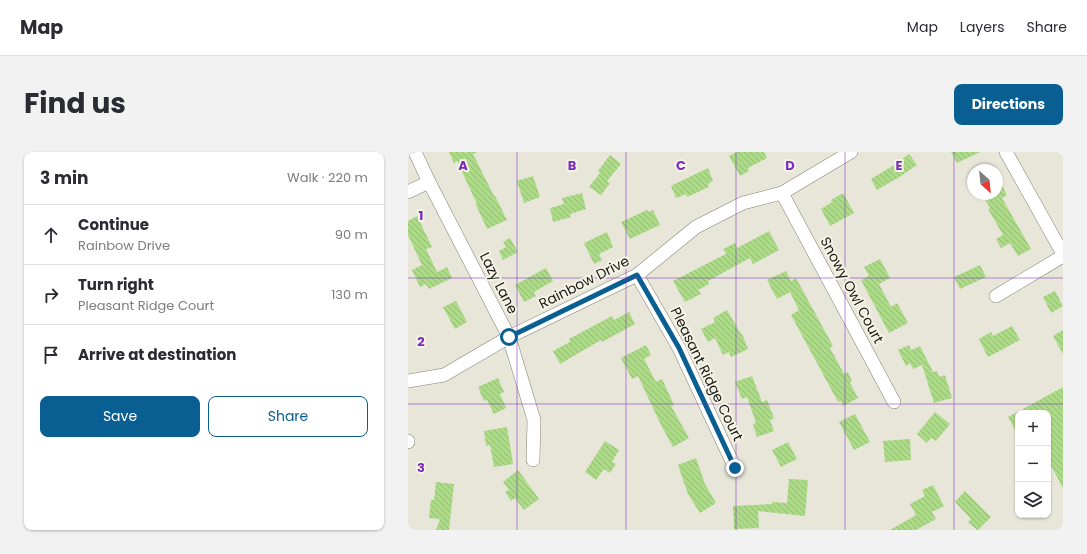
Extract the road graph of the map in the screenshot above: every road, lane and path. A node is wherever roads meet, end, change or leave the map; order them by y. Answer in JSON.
{"nodes":[{"id":1,"x":415,"y":152,"type":"edge"},
{"id":2,"x":851,"y":152,"type":"edge"},
{"id":3,"x":1006,"y":152,"type":"edge"},
{"id":4,"x":429,"y":182,"type":"junction"},
{"id":5,"x":408,"y":192,"type":"edge"},
{"id":6,"x":782,"y":193,"type":"junction"},
{"id":7,"x":1063,"y":255,"type":"edge"},
{"id":8,"x":637,"y":275,"type":"junction"},
{"id":9,"x":996,"y":296,"type":"dead end"},
{"id":10,"x":509,"y":337,"type":"junction"},
{"id":11,"x":408,"y":382,"type":"edge"},
{"id":12,"x":894,"y":402,"type":"dead end"},
{"id":13,"x":533,"y":460,"type":"dead end"},
{"id":14,"x":735,"y":468,"type":"dead end"}],
"edges":[{"from":1,"to":4,"type":"street","name":"Lazy Lane"},
{"from":2,"to":6,"type":"street","name":"Rainbow Drive"},
{"from":3,"to":7,"type":"street"},
{"from":4,"to":5,"type":"street"},
{"from":4,"to":10,"type":"street","name":"Lazy Lane"},
{"from":6,"to":8,"type":"street","name":"Rainbow Drive"},
{"from":6,"to":12,"type":"street","name":"Snowy Owl Court"},
{"from":7,"to":9,"type":"street"},
{"from":8,"to":10,"type":"street","name":"Rainbow Drive"},
{"from":8,"to":14,"type":"street","name":"Pleasant Ridge Court"},
{"from":10,"to":11,"type":"street","name":"Rainbow Drive"},
{"from":10,"to":13,"type":"street","name":"Lazy Lane"}]}
